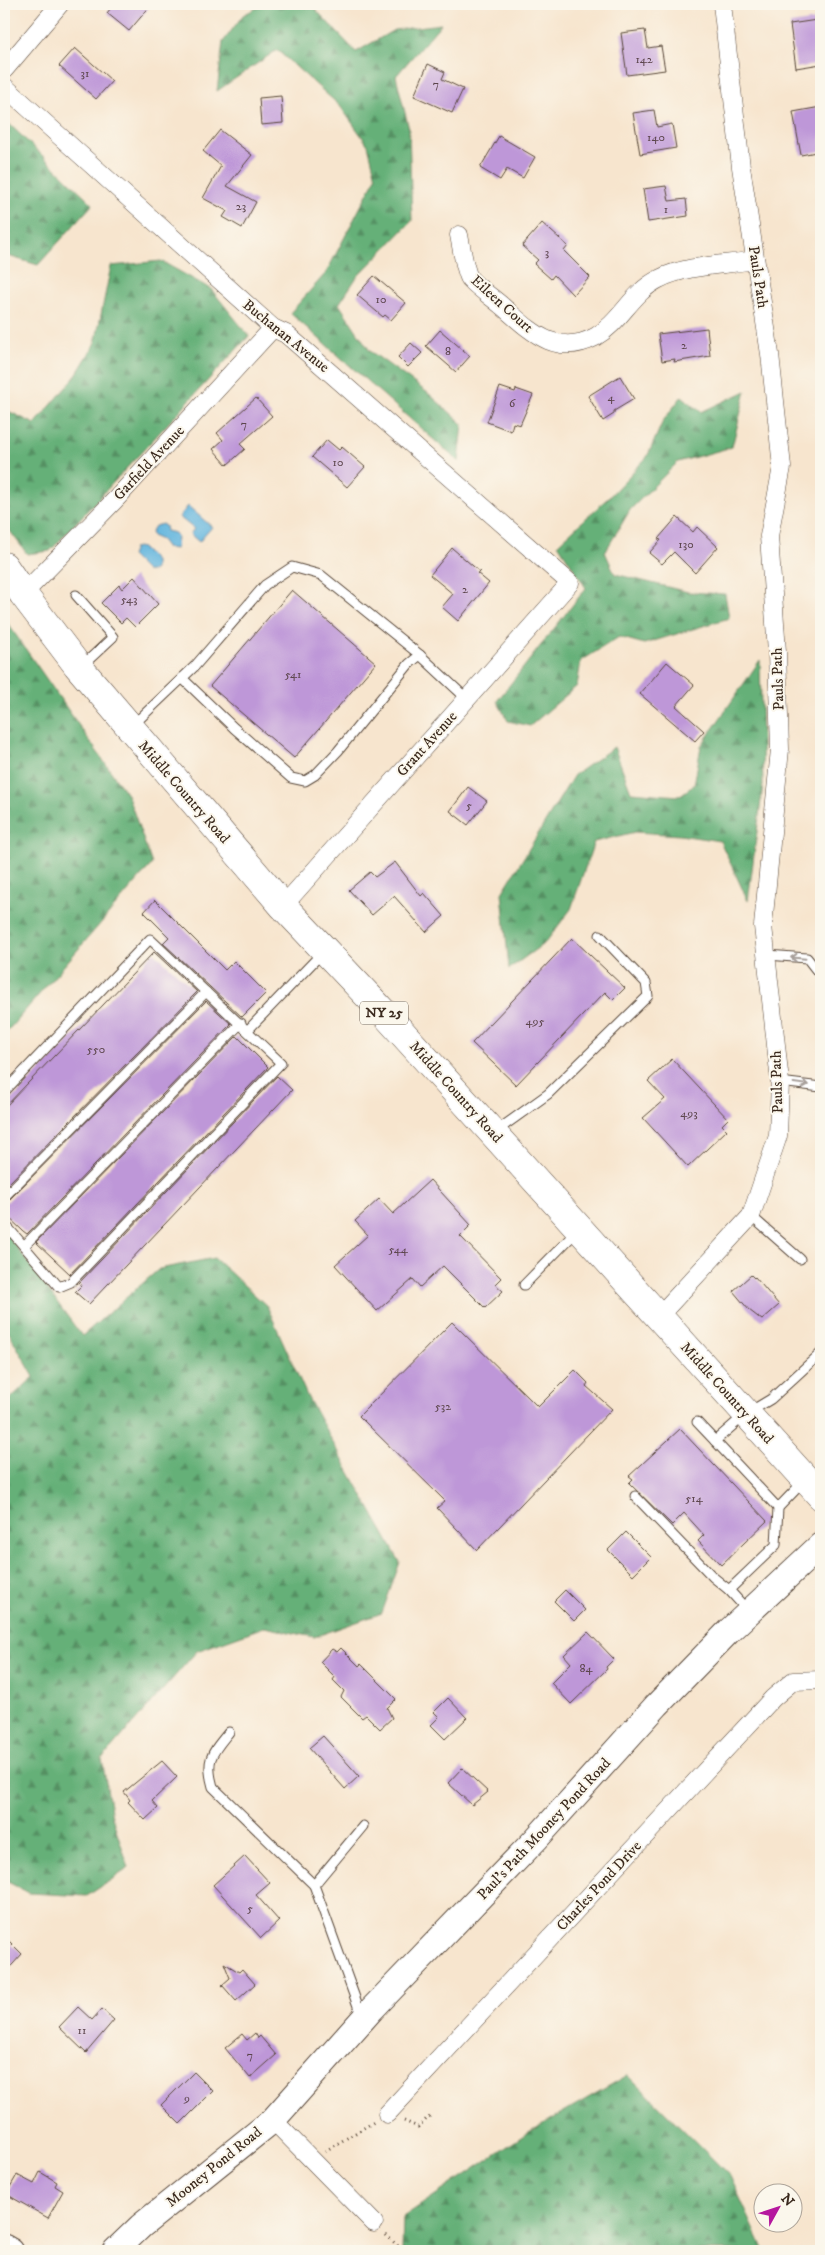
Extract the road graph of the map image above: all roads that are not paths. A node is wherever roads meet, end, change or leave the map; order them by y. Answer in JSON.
{"nodes":[{"id":1,"x":60,"y":4,"type":"edge"},
{"id":2,"x":722,"y":4,"type":"edge"},
{"id":3,"x":4,"y":70,"type":"edge"},
{"id":4,"x":4,"y":86,"type":"edge"},
{"id":5,"x":459,"y":235,"type":"dead end"},
{"id":6,"x":755,"y":260,"type":"junction"},
{"id":7,"x":273,"y":328,"type":"junction"},
{"id":8,"x":4,"y":566,"type":"edge"},
{"id":9,"x":570,"y":583,"type":"joint"},
{"id":10,"x":23,"y":594,"type":"junction"},
{"id":11,"x":76,"y":594,"type":"dead end"},
{"id":12,"x":420,"y":655,"type":"junction"},
{"id":13,"x":80,"y":668,"type":"junction"},
{"id":14,"x":182,"y":678,"type":"junction"},
{"id":15,"x":467,"y":699,"type":"junction"},
{"id":16,"x":130,"y":728,"type":"junction"},
{"id":17,"x":283,"y":906,"type":"junction"},
{"id":18,"x":600,"y":935,"type":"dead end"},
{"id":19,"x":325,"y":950,"type":"junction"},
{"id":20,"x":767,"y":955,"type":"junction"},
{"id":21,"x":821,"y":976,"type":"edge"},
{"id":22,"x":206,"y":992,"type":"junction"},
{"id":23,"x":244,"y":1027,"type":"junction"},
{"id":24,"x":780,"y":1082,"type":"junction"},
{"id":25,"x":821,"y":1087,"type":"edge"},
{"id":26,"x":4,"y":1092,"type":"edge"},
{"id":27,"x":493,"y":1134,"type":"junction"},
{"id":28,"x":4,"y":1197,"type":"edge"},
{"id":29,"x":751,"y":1216,"type":"junction"},
{"id":30,"x":4,"y":1223,"type":"edge"},
{"id":31,"x":579,"y":1229,"type":"junction"},
{"id":32,"x":24,"y":1246,"type":"junction"},
{"id":33,"x":800,"y":1259,"type":"dead end"},
{"id":34,"x":524,"y":1285,"type":"dead end"},
{"id":35,"x":658,"y":1317,"type":"junction"},
{"id":36,"x":821,"y":1353,"type":"edge"},
{"id":37,"x":746,"y":1414,"type":"junction"},
{"id":38,"x":697,"y":1422,"type":"dead end"},
{"id":39,"x":715,"y":1441,"type":"junction"},
{"id":40,"x":814,"y":1488,"type":"edge"},
{"id":41,"x":635,"y":1496,"type":"dead end"},
{"id":42,"x":778,"y":1508,"type":"junction"},
{"id":43,"x":821,"y":1545,"type":"edge"},
{"id":44,"x":729,"y":1590,"type":"junction"},
{"id":45,"x":749,"y":1612,"type":"junction"},
{"id":46,"x":821,"y":1680,"type":"edge"},
{"id":47,"x":229,"y":1732,"type":"dead end"},
{"id":48,"x":363,"y":1826,"type":"dead end"},
{"id":49,"x":314,"y":1885,"type":"junction"},
{"id":50,"x":362,"y":2020,"type":"junction"},
{"id":51,"x":387,"y":2114,"type":"road end"},
{"id":52,"x":273,"y":2120,"type":"junction"},
{"id":53,"x":374,"y":2223,"type":"dead end"},
{"id":54,"x":4,"y":2247,"type":"edge"},
{"id":55,"x":11,"y":2251,"type":"edge"},
{"id":56,"x":115,"y":2251,"type":"edge"}],
"edges":[{"from":1,"to":3,"type":"street"},
{"from":2,"to":6,"type":"street","name":"Pauls Path"},
{"from":4,"to":7,"type":"street","name":"Buchanan Avenue"},
{"from":5,"to":6,"type":"street","name":"Eileen Court"},
{"from":6,"to":20,"type":"street","name":"Pauls Path"},
{"from":7,"to":9,"type":"street","name":"Buchanan Avenue"},
{"from":7,"to":10,"type":"street","name":"Garfield Avenue"},
{"from":8,"to":10,"type":"main road","name":"Middle Country Road","number":"NY 25"},
{"from":9,"to":15,"type":"street","name":"Grant Avenue"},
{"from":10,"to":13,"type":"main road","name":"Middle Country Road","number":"NY 25"},
{"from":11,"to":13,"type":"lane"},
{"from":12,"to":14,"type":"lane"},
{"from":12,"to":14,"type":"lane"},
{"from":12,"to":15,"type":"lane"},
{"from":13,"to":16,"type":"main road","name":"Middle Country Road","number":"NY 25"},
{"from":14,"to":16,"type":"lane"},
{"from":15,"to":17,"type":"street","name":"Grant Avenue"},
{"from":16,"to":17,"type":"main road","name":"Middle Country Road","number":"NY 25"},
{"from":17,"to":19,"type":"main road","name":"Middle Country Road","number":"NY 25"},
{"from":18,"to":27,"type":"lane"},
{"from":19,"to":23,"type":"lane"},
{"from":19,"to":27,"type":"main road","name":"Middle Country Road","number":"NY 25"},
{"from":21,"to":20,"type":"lane","one_way":true},
{"from":20,"to":24,"type":"street","name":"Pauls Path"},
{"from":22,"to":23,"type":"lane"},
{"from":22,"to":26,"type":"lane"},
{"from":22,"to":28,"type":"lane"},
{"from":23,"to":32,"type":"lane"},
{"from":23,"to":32,"type":"lane"},
{"from":24,"to":25,"type":"lane","one_way":true},
{"from":24,"to":29,"type":"street","name":"Pauls Path"},
{"from":27,"to":31,"type":"main road","name":"Middle Country Road","number":"NY 25"},
{"from":29,"to":33,"type":"lane"},
{"from":29,"to":35,"type":"street","name":"Pauls Path"},
{"from":30,"to":32,"type":"lane"},
{"from":31,"to":34,"type":"lane"},
{"from":31,"to":35,"type":"main road","name":"Middle Country Road","number":"NY 25"},
{"from":35,"to":37,"type":"main road","name":"Middle Country Road","number":"NY 25"},
{"from":36,"to":37,"type":"lane"},
{"from":37,"to":39,"type":"lane"},
{"from":37,"to":40,"type":"main road","name":"Middle Country Road","number":"NY 25"},
{"from":38,"to":39,"type":"lane"},
{"from":39,"to":42,"type":"lane"},
{"from":40,"to":42,"type":"lane"},
{"from":41,"to":44,"type":"lane"},
{"from":42,"to":44,"type":"lane"},
{"from":43,"to":45,"type":"street","name":"Paul's Path Mooney Pond Road"},
{"from":44,"to":45,"type":"lane"},
{"from":45,"to":50,"type":"street","name":"Paul's Path Mooney Pond Road"},
{"from":46,"to":51,"type":"street","name":"Charles Pond Drive"},
{"from":47,"to":49,"type":"lane"},
{"from":48,"to":49,"type":"lane"},
{"from":49,"to":50,"type":"lane"},
{"from":50,"to":52,"type":"street","name":"Paul's Path Mooney Pond Road"},
{"from":52,"to":53,"type":"street","name":"Mooney Pond Road"},
{"from":52,"to":56,"type":"street","name":"Mooney Pond Road"},
{"from":54,"to":55,"type":"street"}]}
